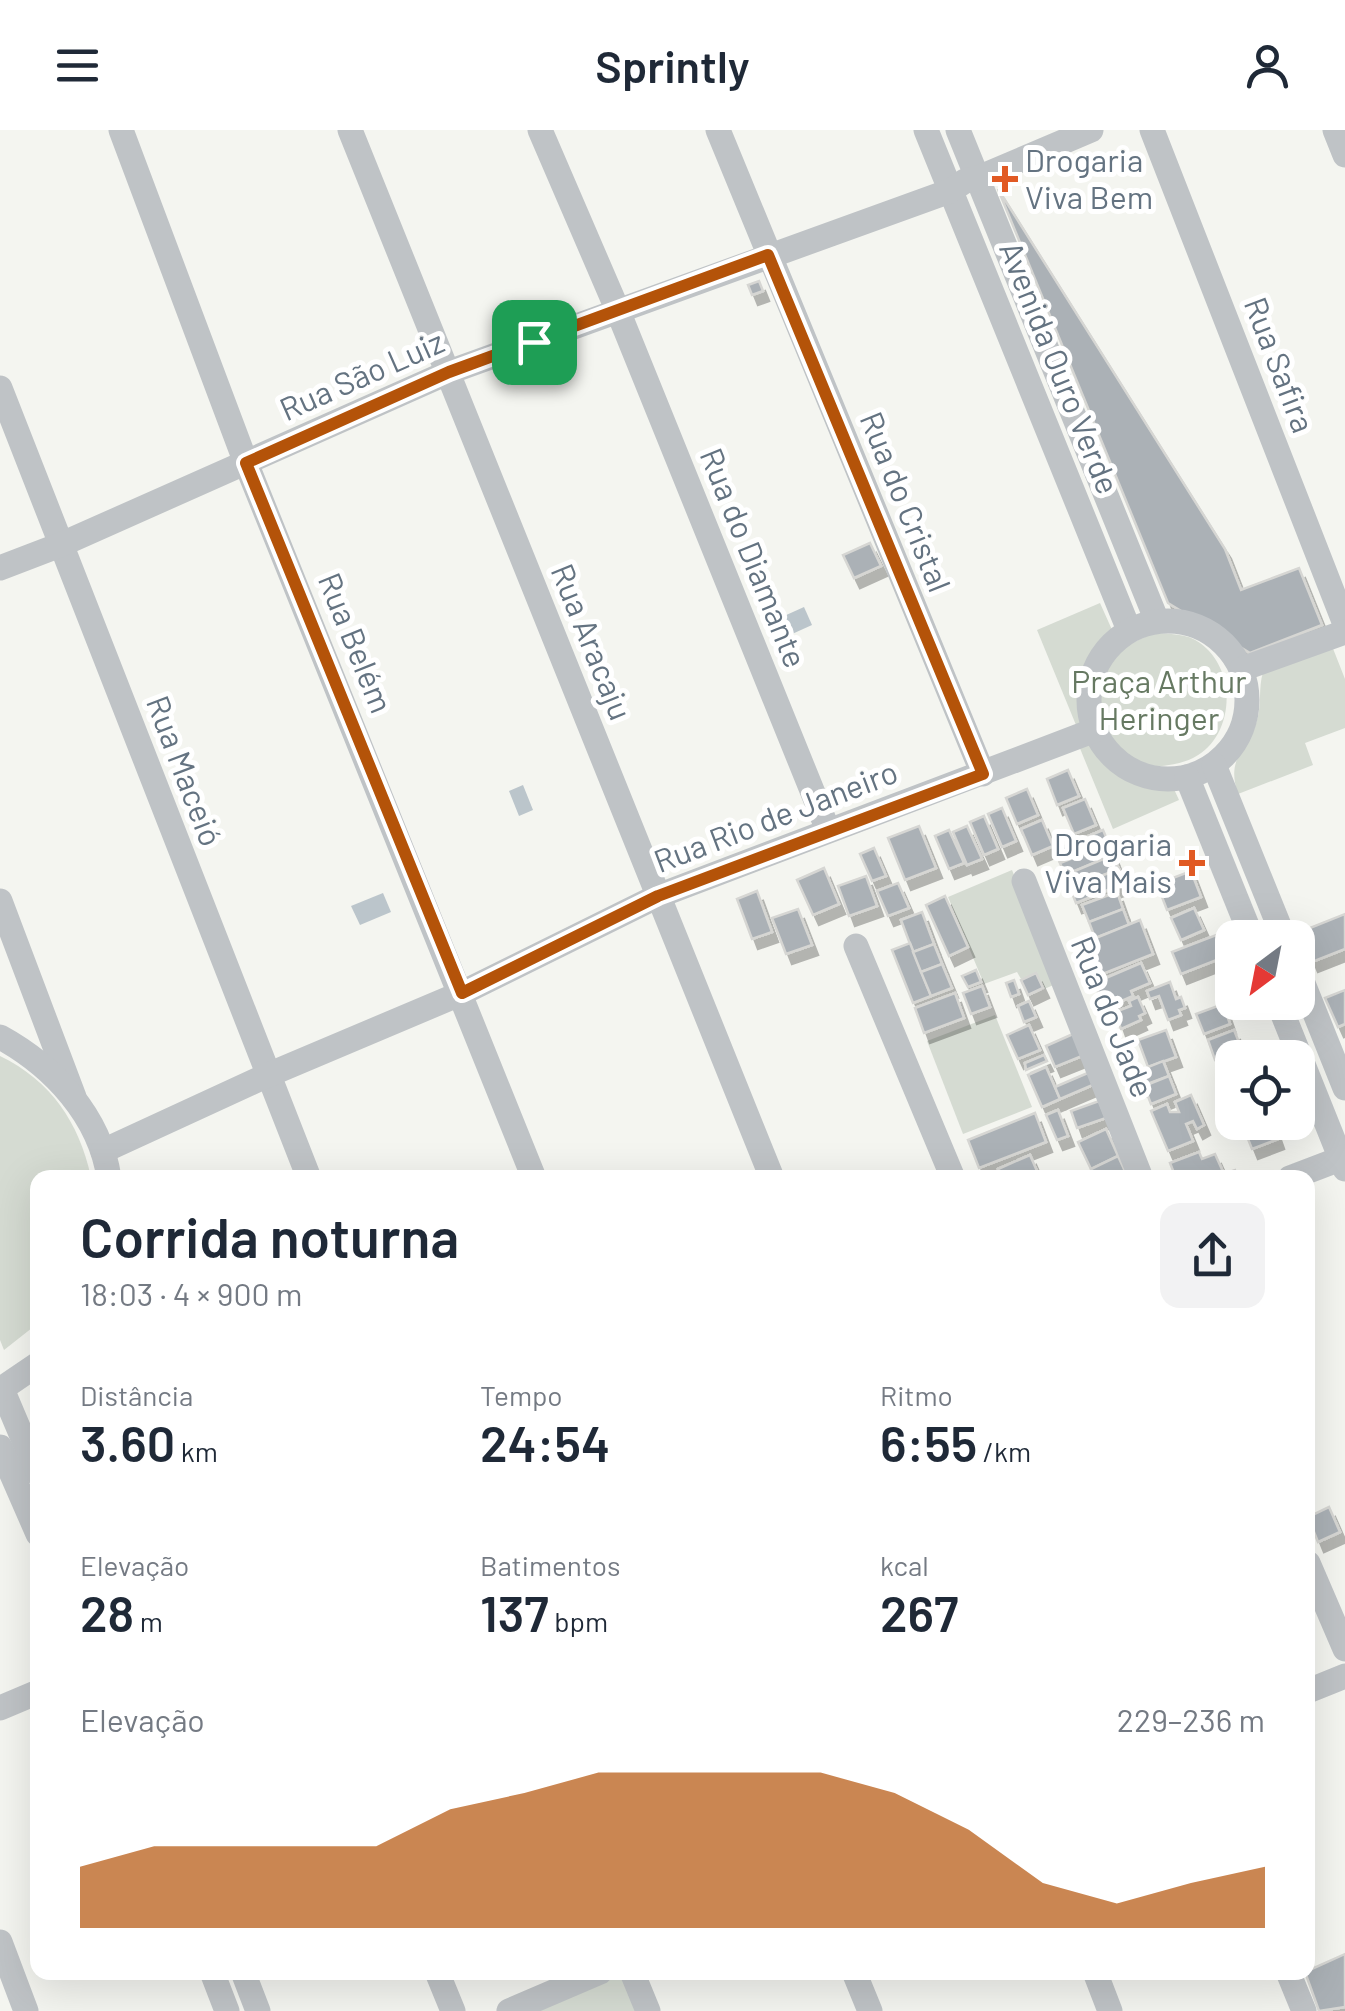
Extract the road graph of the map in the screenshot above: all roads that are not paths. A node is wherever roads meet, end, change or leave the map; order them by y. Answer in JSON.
{"nodes":[{"id":1,"x":121,"y":130,"type":"edge"},
{"id":2,"x":350,"y":130,"type":"edge"},
{"id":3,"x":540,"y":130,"type":"edge"},
{"id":4,"x":718,"y":130,"type":"edge"},
{"id":5,"x":926,"y":130,"type":"edge"},
{"id":6,"x":958,"y":130,"type":"edge"},
{"id":7,"x":1091,"y":130,"type":"edge"},
{"id":8,"x":1152,"y":130,"type":"edge"},
{"id":9,"x":1335,"y":130,"type":"edge"},
{"id":10,"x":1345,"y":155,"type":"edge"},
{"id":11,"x":978,"y":178,"type":"junction"},
{"id":12,"x":950,"y":191,"type":"junction"},
{"id":13,"x":768,"y":255,"type":"junction"},
{"id":14,"x":618,"y":311,"type":"junction"},
{"id":15,"x":449,"y":372,"type":"junction"},
{"id":16,"x":0,"y":388,"type":"edge"},
{"id":17,"x":246,"y":463,"type":"junction"},
{"id":18,"x":60,"y":545,"type":"junction"},
{"id":19,"x":0,"y":568,"type":"edge"},
{"id":20,"x":1157,"y":621,"type":"junction"},
{"id":21,"x":1345,"y":624,"type":"edge"},
{"id":22,"x":1129,"y":630,"type":"junction"},
{"id":23,"x":1345,"y":632,"type":"edge"},
{"id":24,"x":1242,"y":669,"type":"junction"},
{"id":25,"x":1095,"y":730,"type":"junction"},
{"id":26,"x":1214,"y":765,"type":"junction"},
{"id":27,"x":983,"y":774,"type":"junction"},
{"id":28,"x":1188,"y":777,"type":"junction"},
{"id":29,"x":828,"y":830,"type":"junction"},
{"id":30,"x":1024,"y":880,"type":"dead end"},
{"id":31,"x":658,"y":896,"type":"junction"},
{"id":32,"x":0,"y":901,"type":"edge"},
{"id":33,"x":1245,"y":920,"type":"edge"},
{"id":34,"x":1277,"y":920,"type":"edge"},
{"id":35,"x":856,"y":946,"type":"dead end"},
{"id":36,"x":462,"y":993,"type":"junction"},
{"id":37,"x":1315,"y":1013,"type":"edge"},
{"id":38,"x":1285,"y":1020,"type":"edge"},
{"id":39,"x":0,"y":1038,"type":"edge"},
{"id":40,"x":268,"y":1075,"type":"junction"},
{"id":41,"x":1345,"y":1088,"type":"edge"},
{"id":42,"x":74,"y":1097,"type":"junction"},
{"id":43,"x":1344,"y":1161,"type":"edge"},
{"id":44,"x":108,"y":1170,"type":"edge"},
{"id":45,"x":306,"y":1170,"type":"edge"},
{"id":46,"x":531,"y":1170,"type":"edge"},
{"id":47,"x":769,"y":1170,"type":"edge"},
{"id":48,"x":950,"y":1170,"type":"edge"},
{"id":49,"x":1138,"y":1170,"type":"edge"},
{"id":50,"x":1315,"y":1170,"type":"edge"},
{"id":51,"x":30,"y":1369,"type":"edge"},
{"id":52,"x":1,"y":1389,"type":"edge"},
{"id":53,"x":0,"y":1446,"type":"edge"},
{"id":54,"x":30,"y":1456,"type":"edge"},
{"id":55,"x":30,"y":1515,"type":"edge"},
{"id":56,"x":1315,"y":1579,"type":"edge"},
{"id":57,"x":1345,"y":1649,"type":"edge"},
{"id":58,"x":1345,"y":1676,"type":"edge"},
{"id":59,"x":1315,"y":1688,"type":"edge"},
{"id":60,"x":30,"y":1695,"type":"edge"},
{"id":61,"x":0,"y":1708,"type":"edge"},
{"id":62,"x":0,"y":1942,"type":"edge"},
{"id":63,"x":215,"y":1980,"type":"edge"},
{"id":64,"x":245,"y":1980,"type":"edge"},
{"id":65,"x":440,"y":1980,"type":"edge"},
{"id":66,"x":581,"y":1980,"type":"edge"},
{"id":67,"x":635,"y":1980,"type":"edge"},
{"id":68,"x":857,"y":1980,"type":"edge"},
{"id":69,"x":1097,"y":1980,"type":"edge"},
{"id":70,"x":1291,"y":1980,"type":"edge"},
{"id":71,"x":26,"y":2011,"type":"edge"},
{"id":72,"x":227,"y":2011,"type":"edge"},
{"id":73,"x":258,"y":2011,"type":"edge"},
{"id":74,"x":453,"y":2011,"type":"edge"},
{"id":75,"x":509,"y":2011,"type":"edge"},
{"id":76,"x":648,"y":2011,"type":"edge"},
{"id":77,"x":870,"y":2011,"type":"edge"},
{"id":78,"x":1110,"y":2011,"type":"edge"},
{"id":79,"x":1304,"y":2011,"type":"edge"}],
"edges":[{"from":1,"to":17,"type":"street","name":"Rua Belém"},
{"from":2,"to":15,"type":"street","name":"Rua Aracaju"},
{"from":3,"to":14,"type":"street","name":"Rua do Diamante"},
{"from":4,"to":13,"type":"street","name":"Rua do Cristal"},
{"from":5,"to":12,"type":"street","name":"Avenida Ouro Verde"},
{"from":6,"to":11,"type":"street","name":"Avenida Ouro Verde"},
{"from":7,"to":11,"type":"street","name":"Rua São Luiz"},
{"from":8,"to":21,"type":"street","name":"Rua Safira"},
{"from":9,"to":10,"type":"street"},
{"from":11,"to":12,"type":"street","name":"Rua São Luiz"},
{"from":11,"to":20,"type":"street","name":"Avenida Ouro Verde"},
{"from":12,"to":13,"type":"street","name":"Rua São Luiz"},
{"from":12,"to":22,"type":"street","name":"Avenida Ouro Verde"},
{"from":13,"to":14,"type":"street","name":"Rua São Luiz"},
{"from":13,"to":27,"type":"street","name":"Rua do Cristal"},
{"from":14,"to":15,"type":"street","name":"Rua São Luiz"},
{"from":14,"to":29,"type":"street","name":"Rua do Diamante"},
{"from":15,"to":17,"type":"street","name":"Rua São Luiz"},
{"from":15,"to":31,"type":"street","name":"Rua Aracaju"},
{"from":16,"to":18,"type":"street","name":"Rua Maceió"},
{"from":17,"to":18,"type":"street","name":"Rua São Luiz"},
{"from":17,"to":36,"type":"street","name":"Rua Belém"},
{"from":18,"to":19,"type":"street","name":"Rua São Luiz"},
{"from":18,"to":40,"type":"street","name":"Rua Maceió"},
{"from":20,"to":22,"type":"street"},
{"from":20,"to":24,"type":"street"},
{"from":22,"to":25,"type":"street"},
{"from":23,"to":24,"type":"street"},
{"from":24,"to":26,"type":"street"},
{"from":25,"to":27,"type":"street","name":"Rua Rio de Janeiro"},
{"from":25,"to":28,"type":"street"},
{"from":26,"to":28,"type":"street"},
{"from":26,"to":34,"type":"street"},
{"from":27,"to":29,"type":"street","name":"Rua Rio de Janeiro"},
{"from":28,"to":33,"type":"street"},
{"from":29,"to":31,"type":"street","name":"Rua Rio de Janeiro"},
{"from":30,"to":49,"type":"street","name":"Rua do Jade"},
{"from":31,"to":36,"type":"street","name":"Rua Rio de Janeiro"},
{"from":31,"to":47,"type":"street","name":"Rua Aracaju"},
{"from":32,"to":42,"type":"street"},
{"from":35,"to":48,"type":"street"},
{"from":36,"to":40,"type":"street","name":"Rua Rio de Janeiro"},
{"from":36,"to":46,"type":"street","name":"Rua Belém"},
{"from":37,"to":41,"type":"street"},
{"from":38,"to":43,"type":"street"},
{"from":39,"to":42,"type":"street"},
{"from":40,"to":44,"type":"street","name":"Rua Rio de Janeiro"},
{"from":40,"to":45,"type":"street","name":"Rua Maceió"},
{"from":42,"to":44,"type":"street"},
{"from":43,"to":50,"type":"street"},
{"from":51,"to":52,"type":"street"},
{"from":52,"to":54,"type":"street"},
{"from":53,"to":55,"type":"street"},
{"from":56,"to":57,"type":"street"},
{"from":58,"to":59,"type":"street"},
{"from":60,"to":61,"type":"street"},
{"from":62,"to":71,"type":"street"},
{"from":63,"to":72,"type":"street"},
{"from":64,"to":73,"type":"street"},
{"from":65,"to":74,"type":"street"},
{"from":66,"to":75,"type":"street"},
{"from":67,"to":76,"type":"street"},
{"from":68,"to":77,"type":"street"},
{"from":69,"to":78,"type":"street"},
{"from":70,"to":79,"type":"street"}]}
